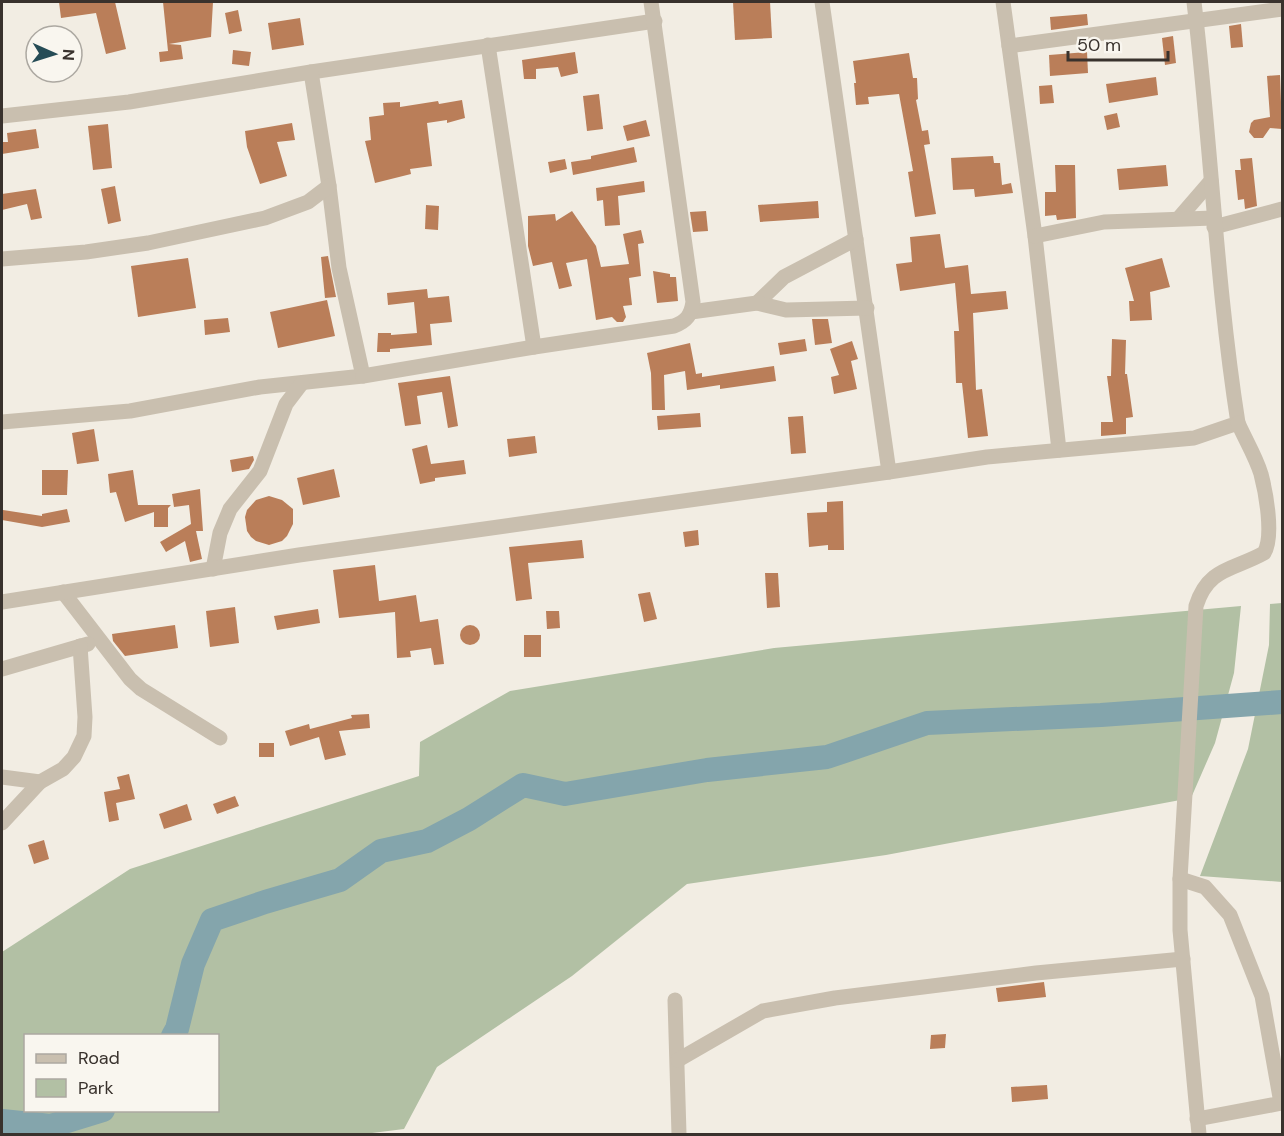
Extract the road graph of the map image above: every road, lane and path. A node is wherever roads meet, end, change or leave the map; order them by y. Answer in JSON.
{"nodes":[{"id":1,"x":651,"y":2,"type":"edge"},
{"id":2,"x":822,"y":2,"type":"edge"},
{"id":3,"x":1003,"y":2,"type":"edge"},
{"id":4,"x":1194,"y":2,"type":"edge"},
{"id":5,"x":1282,"y":9,"type":"edge"},
{"id":6,"x":1196,"y":20,"type":"junction"},
{"id":7,"x":655,"y":21,"type":"junction"},
{"id":8,"x":488,"y":45,"type":"junction"},
{"id":9,"x":1009,"y":46,"type":"junction"},
{"id":10,"x":311,"y":72,"type":"junction"},
{"id":11,"x":2,"y":116,"type":"edge"},
{"id":12,"x":1211,"y":181,"type":"junction"},
{"id":13,"x":329,"y":186,"type":"junction"},
{"id":14,"x":1282,"y":209,"type":"edge"},
{"id":15,"x":1179,"y":218,"type":"junction"},
{"id":16,"x":1214,"y":222,"type":"junction"},
{"id":17,"x":1035,"y":236,"type":"junction"},
{"id":18,"x":856,"y":239,"type":"junction"},
{"id":19,"x":2,"y":259,"type":"edge"},
{"id":20,"x":757,"y":303,"type":"junction"},
{"id":21,"x":867,"y":308,"type":"junction"},
{"id":22,"x":692,"y":312,"type":"junction"},
{"id":23,"x":534,"y":347,"type":"junction"},
{"id":24,"x":363,"y":376,"type":"junction"},
{"id":25,"x":302,"y":383,"type":"junction"},
{"id":26,"x":2,"y":422,"type":"edge"},
{"id":27,"x":1238,"y":423,"type":"junction"},
{"id":28,"x":1059,"y":450,"type":"junction"},
{"id":29,"x":890,"y":472,"type":"junction"},
{"id":30,"x":213,"y":569,"type":"junction"},
{"id":31,"x":63,"y":592,"type":"junction"},
{"id":32,"x":2,"y":602,"type":"edge"},
{"id":33,"x":99,"y":640,"type":"junction"},
{"id":34,"x":80,"y":646,"type":"junction"},
{"id":35,"x":2,"y":669,"type":"edge"},
{"id":36,"x":220,"y":738,"type":"dead end"},
{"id":37,"x":2,"y":777,"type":"edge"},
{"id":38,"x":40,"y":782,"type":"junction"},
{"id":39,"x":2,"y":823,"type":"edge"},
{"id":40,"x":1180,"y":879,"type":"junction"},
{"id":41,"x":1184,"y":959,"type":"junction"},
{"id":42,"x":675,"y":1000,"type":"dead end"},
{"id":43,"x":678,"y":1060,"type":"junction"},
{"id":44,"x":1282,"y":1103,"type":"edge"},
{"id":45,"x":1198,"y":1127,"type":"edge"},
{"id":46,"x":679,"y":1134,"type":"edge"}],
"edges":[{"from":1,"to":7,"type":"street"},
{"from":2,"to":18,"type":"street"},
{"from":3,"to":9,"type":"street"},
{"from":4,"to":6,"type":"street"},
{"from":5,"to":6,"type":"street"},
{"from":6,"to":9,"type":"street"},
{"from":6,"to":12,"type":"street"},
{"from":7,"to":8,"type":"street"},
{"from":7,"to":22,"type":"street"},
{"from":8,"to":10,"type":"street"},
{"from":8,"to":23,"type":"street"},
{"from":9,"to":17,"type":"street"},
{"from":10,"to":11,"type":"street"},
{"from":10,"to":13,"type":"street"},
{"from":12,"to":15,"type":"street"},
{"from":12,"to":16,"type":"street"},
{"from":13,"to":19,"type":"street"},
{"from":13,"to":24,"type":"street"},
{"from":14,"to":16,"type":"street"},
{"from":15,"to":16,"type":"street"},
{"from":15,"to":17,"type":"street"},
{"from":16,"to":27,"type":"street"},
{"from":17,"to":28,"type":"street"},
{"from":18,"to":20,"type":"street"},
{"from":18,"to":21,"type":"street"},
{"from":20,"to":21,"type":"street"},
{"from":20,"to":22,"type":"street"},
{"from":21,"to":29,"type":"street"},
{"from":22,"to":23,"type":"street"},
{"from":23,"to":24,"type":"street"},
{"from":24,"to":25,"type":"street"},
{"from":25,"to":26,"type":"street"},
{"from":25,"to":30,"type":"street"},
{"from":27,"to":28,"type":"street"},
{"from":27,"to":40,"type":"street"},
{"from":28,"to":29,"type":"street"},
{"from":29,"to":30,"type":"street"},
{"from":30,"to":31,"type":"street"},
{"from":31,"to":32,"type":"street"},
{"from":31,"to":33,"type":"street"},
{"from":33,"to":34,"type":"street"},
{"from":33,"to":36,"type":"street"},
{"from":34,"to":35,"type":"street"},
{"from":34,"to":38,"type":"street"},
{"from":37,"to":38,"type":"street"},
{"from":38,"to":39,"type":"street"},
{"from":40,"to":41,"type":"street"},
{"from":40,"to":44,"type":"street"},
{"from":41,"to":43,"type":"street"},
{"from":41,"to":45,"type":"street"},
{"from":42,"to":43,"type":"street"},
{"from":43,"to":46,"type":"street"},
{"from":44,"to":45,"type":"street"}]}
